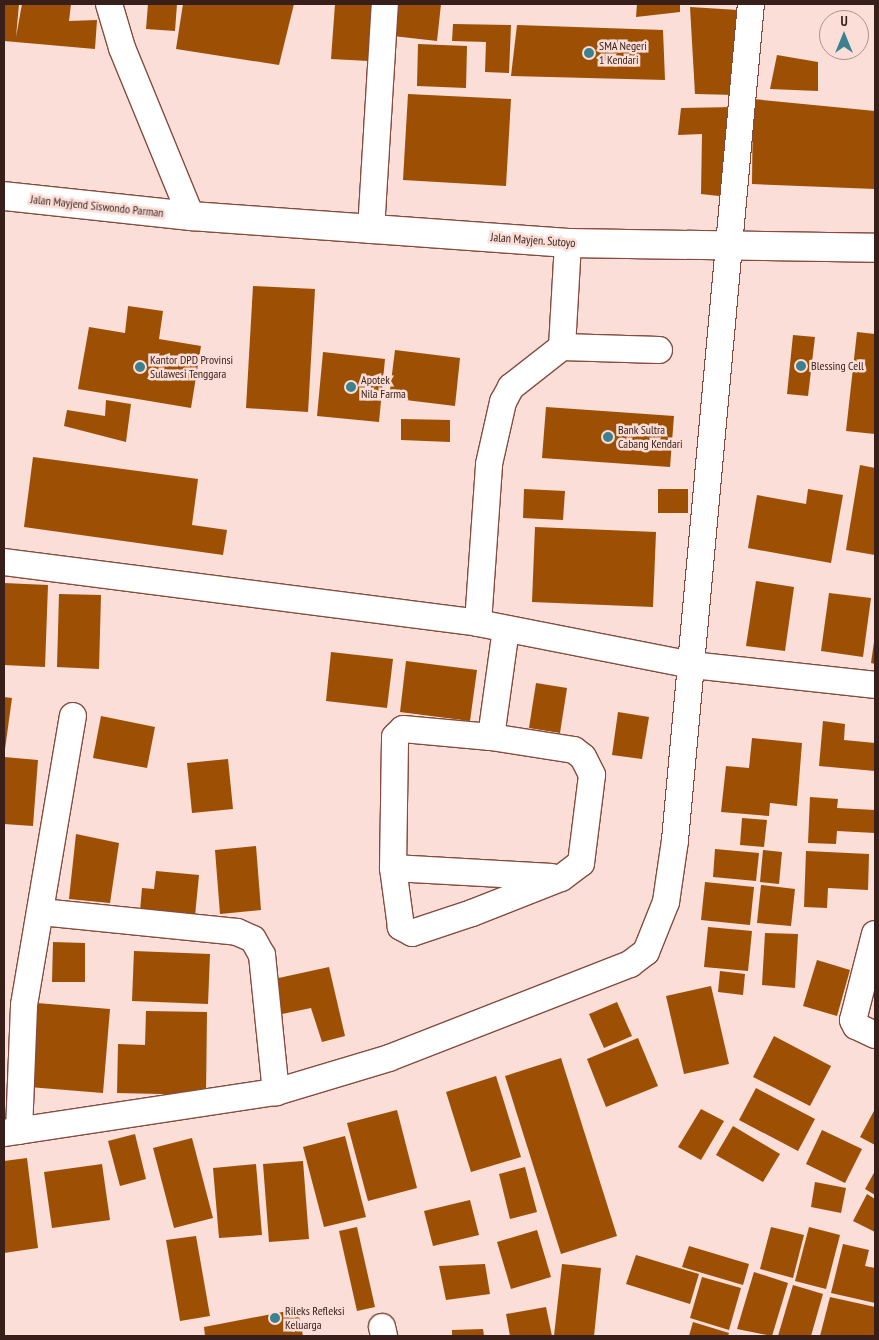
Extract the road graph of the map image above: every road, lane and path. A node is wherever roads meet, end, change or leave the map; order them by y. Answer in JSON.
{"nodes":[{"id":1,"x":109,"y":4,"type":"edge"},
{"id":2,"x":385,"y":4,"type":"edge"},
{"id":3,"x":751,"y":4,"type":"edge"},
{"id":4,"x":4,"y":196,"type":"edge"},
{"id":5,"x":190,"y":216,"type":"junction"},
{"id":6,"x":371,"y":230,"type":"junction"},
{"id":7,"x":568,"y":243,"type":"junction"},
{"id":8,"x":875,"y":248,"type":"edge"},
{"id":9,"x":732,"y":249,"type":"junction"},
{"id":10,"x":562,"y":347,"type":"junction"},
{"id":11,"x":658,"y":350,"type":"dead end"},
{"id":12,"x":4,"y":562,"type":"edge"},
{"id":13,"x":478,"y":623,"type":"junction"},
{"id":14,"x":506,"y":629,"type":"junction"},
{"id":15,"x":692,"y":665,"type":"junction"},
{"id":16,"x":875,"y":685,"type":"edge"},
{"id":17,"x":73,"y":716,"type":"dead end"},
{"id":18,"x":491,"y":736,"type":"junction"},
{"id":19,"x":393,"y":868,"type":"junction"},
{"id":20,"x":561,"y":878,"type":"junction"},
{"id":21,"x":41,"y":912,"type":"junction"},
{"id":22,"x":875,"y":934,"type":"edge"},
{"id":23,"x":875,"y":1035,"type":"edge"},
{"id":24,"x":276,"y":1092,"type":"junction"},
{"id":25,"x":11,"y":1132,"type":"edge"}],
"edges":[{"from":1,"to":5,"type":"street"},
{"from":2,"to":6,"type":"street"},
{"from":3,"to":9,"type":"street"},
{"from":4,"to":5,"type":"highway","name":"Jalan Mayjend Siswondo Parman"},
{"from":5,"to":6,"type":"highway","name":"Jalan Mayjen. Sutoyo"},
{"from":6,"to":7,"type":"highway","name":"Jalan Mayjen. Sutoyo"},
{"from":7,"to":9,"type":"highway","name":"Jalan Mayjen. Sutoyo"},
{"from":7,"to":10,"type":"street"},
{"from":8,"to":9,"type":"highway","name":"Jalan Mayjen. Sutoyo"},
{"from":9,"to":15,"type":"street"},
{"from":10,"to":11,"type":"street"},
{"from":10,"to":13,"type":"street"},
{"from":12,"to":13,"type":"street"},
{"from":13,"to":14,"type":"street"},
{"from":14,"to":15,"type":"street"},
{"from":14,"to":18,"type":"street"},
{"from":15,"to":16,"type":"street"},
{"from":15,"to":24,"type":"street"},
{"from":17,"to":21,"type":"street"},
{"from":18,"to":19,"type":"street"},
{"from":18,"to":20,"type":"street"},
{"from":19,"to":20,"type":"street"},
{"from":19,"to":20,"type":"street"},
{"from":21,"to":24,"type":"street"},
{"from":21,"to":25,"type":"street"},
{"from":22,"to":23,"type":"street"},
{"from":24,"to":25,"type":"street"}]}
